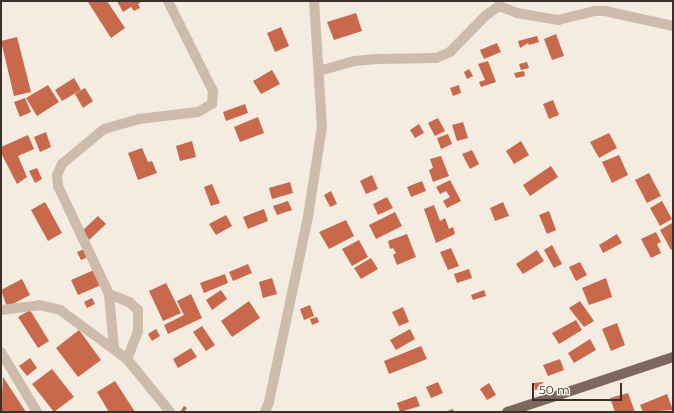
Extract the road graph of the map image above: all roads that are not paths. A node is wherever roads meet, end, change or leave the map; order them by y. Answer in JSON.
{"nodes":[{"id":1,"x":168,"y":1,"type":"edge"},
{"id":2,"x":314,"y":1,"type":"edge"},
{"id":3,"x":673,"y":26,"type":"edge"},
{"id":4,"x":319,"y":71,"type":"junction"},
{"id":5,"x":109,"y":294,"type":"junction"},
{"id":6,"x":1,"y":310,"type":"edge"},
{"id":7,"x":114,"y":348,"type":"junction"},
{"id":8,"x":1,"y":352,"type":"edge"},
{"id":9,"x":673,"y":356,"type":"edge"},
{"id":10,"x":127,"y":359,"type":"junction"},
{"id":11,"x":37,"y":412,"type":"edge"},
{"id":12,"x":170,"y":412,"type":"edge"},
{"id":13,"x":265,"y":412,"type":"edge"},
{"id":14,"x":507,"y":412,"type":"edge"}],
"edges":[{"from":1,"to":5,"type":"street"},
{"from":2,"to":4,"type":"street"},
{"from":3,"to":4,"type":"street"},
{"from":4,"to":13,"type":"street"},
{"from":5,"to":7,"type":"street"},
{"from":5,"to":10,"type":"street"},
{"from":6,"to":7,"type":"street"},
{"from":7,"to":10,"type":"street"},
{"from":8,"to":11,"type":"street"},
{"from":9,"to":14,"type":"main road"},
{"from":10,"to":12,"type":"street"}]}
